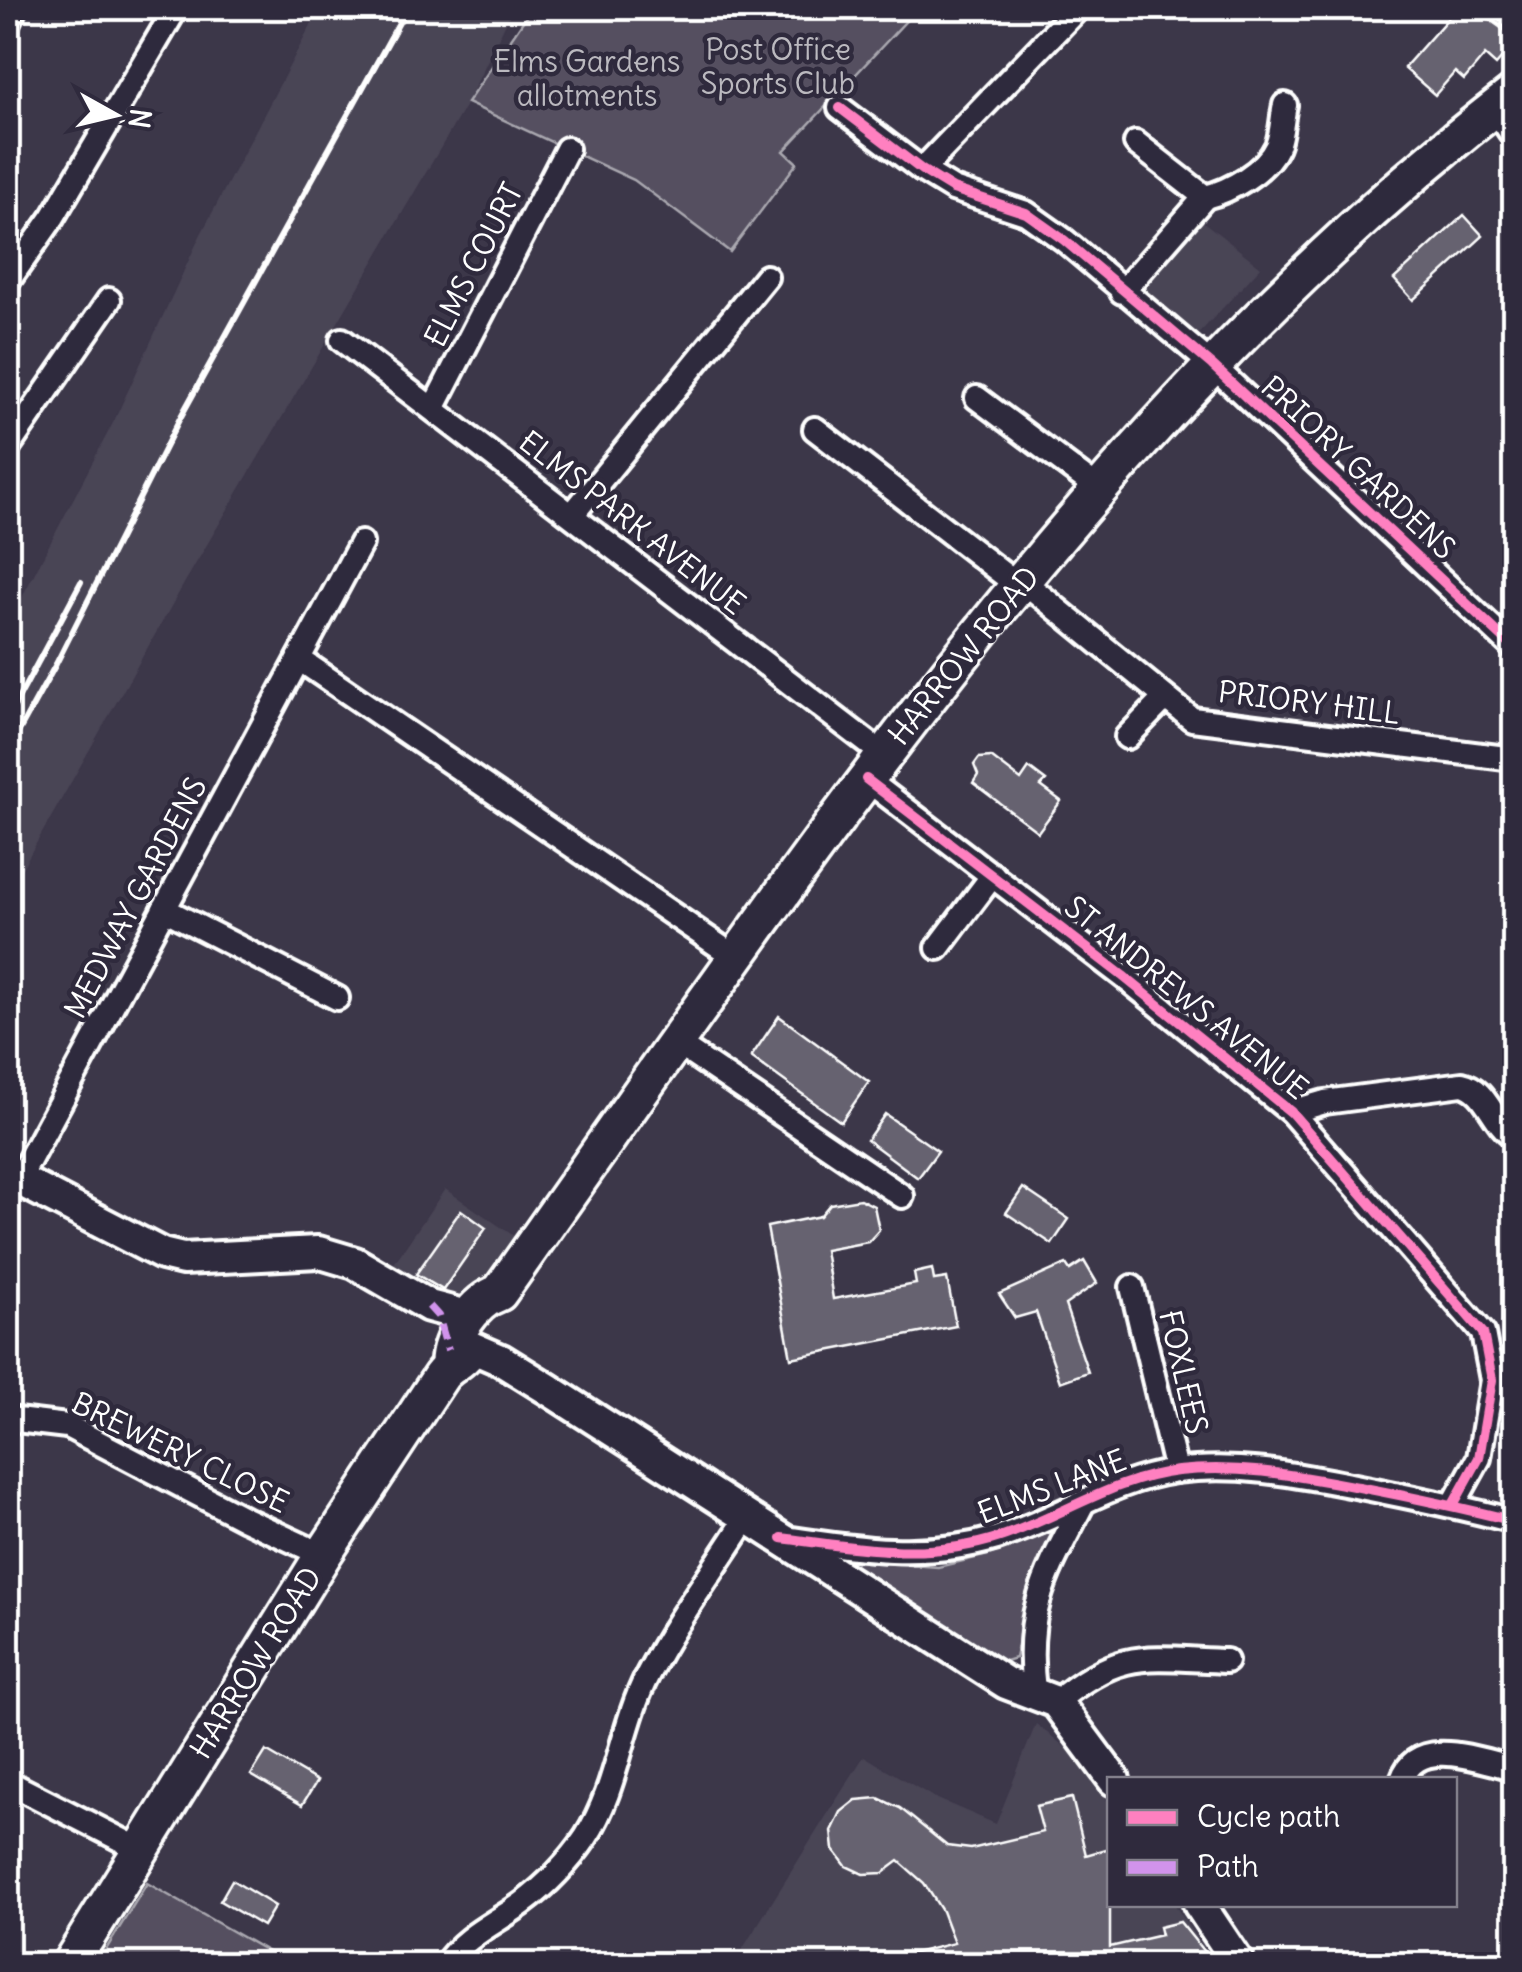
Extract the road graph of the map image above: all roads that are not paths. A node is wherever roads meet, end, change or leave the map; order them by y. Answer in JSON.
{"nodes":[{"id":1,"x":176,"y":8,"type":"edge"},
{"id":2,"x":1078,"y":8,"type":"edge"},
{"id":3,"x":1498,"y":8,"type":"edge"},
{"id":4,"x":1514,"y":17,"type":"edge"},
{"id":5,"x":1284,"y":105,"type":"dead end"},
{"id":6,"x":840,"y":108,"type":"dead end"},
{"id":7,"x":1508,"y":113,"type":"edge"},
{"id":8,"x":1136,"y":142,"type":"dead end"},
{"id":9,"x":567,"y":149,"type":"dead end"},
{"id":10,"x":922,"y":170,"type":"junction"},
{"id":11,"x":1205,"y":197,"type":"junction"},
{"id":12,"x":766,"y":277,"type":"dead end"},
{"id":13,"x":8,"y":281,"type":"edge"},
{"id":14,"x":1122,"y":292,"type":"junction"},
{"id":15,"x":109,"y":300,"type":"dead end"},
{"id":16,"x":342,"y":340,"type":"dead end"},
{"id":17,"x":1212,"y":365,"type":"junction"},
{"id":18,"x":977,"y":398,"type":"dead end"},
{"id":19,"x":433,"y":409,"type":"junction"},
{"id":20,"x":815,"y":429,"type":"dead end"},
{"id":21,"x":8,"y":446,"type":"edge"},
{"id":22,"x":1100,"y":490,"type":"junction"},
{"id":23,"x":572,"y":514,"type":"junction"},
{"id":24,"x":362,"y":542,"type":"dead end"},
{"id":25,"x":1022,"y":585,"type":"junction"},
{"id":26,"x":1514,"y":648,"type":"edge"},
{"id":27,"x":299,"y":659,"type":"junction"},
{"id":28,"x":1165,"y":698,"type":"junction"},
{"id":29,"x":1127,"y":737,"type":"dead end"},
{"id":30,"x":1514,"y":759,"type":"edge"},
{"id":31,"x":875,"y":767,"type":"junction"},
{"id":32,"x":992,"y":875,"type":"junction"},
{"id":33,"x":164,"y":909,"type":"junction"},
{"id":34,"x":938,"y":948,"type":"dead end"},
{"id":35,"x":738,"y":958,"type":"junction"},
{"id":36,"x":337,"y":998,"type":"dead end"},
{"id":37,"x":676,"y":1043,"type":"junction"},
{"id":38,"x":1291,"y":1112,"type":"junction"},
{"id":39,"x":1514,"y":1136,"type":"edge"},
{"id":40,"x":17,"y":1170,"type":"edge"},
{"id":41,"x":902,"y":1196,"type":"dead end"},
{"id":42,"x":1132,"y":1287,"type":"dead end"},
{"id":43,"x":460,"y":1345,"type":"junction"},
{"id":44,"x":8,"y":1419,"type":"edge"},
{"id":45,"x":1176,"y":1471,"type":"junction"},
{"id":46,"x":1083,"y":1503,"type":"junction"},
{"id":47,"x":1453,"y":1505,"type":"junction"},
{"id":48,"x":746,"y":1519,"type":"junction"},
{"id":49,"x":1514,"y":1521,"type":"edge"},
{"id":50,"x":782,"y":1538,"type":"junction"},
{"id":51,"x":323,"y":1555,"type":"junction"},
{"id":52,"x":1226,"y":1661,"type":"dead end"},
{"id":53,"x":1045,"y":1697,"type":"junction"},
{"id":54,"x":1514,"y":1768,"type":"edge"},
{"id":55,"x":1112,"y":1777,"type":"edge"},
{"id":56,"x":1403,"y":1777,"type":"edge"},
{"id":57,"x":8,"y":1782,"type":"edge"},
{"id":58,"x":141,"y":1850,"type":"junction"},
{"id":59,"x":1200,"y":1907,"type":"edge"},
{"id":60,"x":70,"y":1964,"type":"edge"},
{"id":61,"x":446,"y":1964,"type":"edge"},
{"id":62,"x":1239,"y":1964,"type":"edge"}],
"edges":[{"from":1,"to":13,"type":"street"},
{"from":2,"to":10,"type":"street"},
{"from":3,"to":4,"type":"street"},
{"from":5,"to":11,"type":"street"},
{"from":6,"to":10,"type":"street","name":"PRIORY GARDENS"},
{"from":7,"to":17,"type":"main road","name":"HARROW ROAD"},
{"from":8,"to":11,"type":"street"},
{"from":9,"to":19,"type":"street","name":"ELMS COURT"},
{"from":10,"to":14,"type":"street","name":"PRIORY GARDENS"},
{"from":11,"to":14,"type":"street"},
{"from":12,"to":23,"type":"street"},
{"from":14,"to":17,"type":"street","name":"PRIORY GARDENS"},
{"from":15,"to":21,"type":"street"},
{"from":16,"to":19,"type":"street","name":"ELMS PARK AVENUE"},
{"from":17,"to":22,"type":"main road","name":"HARROW ROAD"},
{"from":17,"to":26,"type":"street","name":"PRIORY GARDENS"},
{"from":18,"to":22,"type":"street"},
{"from":19,"to":23,"type":"street","name":"ELMS PARK AVENUE"},
{"from":20,"to":25,"type":"street","name":"PRIORY HILL"},
{"from":22,"to":25,"type":"main road","name":"HARROW ROAD"},
{"from":23,"to":31,"type":"street","name":"ELMS PARK AVENUE"},
{"from":24,"to":27,"type":"street","name":"MEDWAY GARDENS"},
{"from":25,"to":28,"type":"street","name":"PRIORY HILL"},
{"from":25,"to":31,"type":"main road","name":"HARROW ROAD"},
{"from":27,"to":33,"type":"street","name":"MEDWAY GARDENS"},
{"from":27,"to":35,"type":"street"},
{"from":28,"to":29,"type":"street"},
{"from":28,"to":30,"type":"street","name":"PRIORY HILL"},
{"from":31,"to":32,"type":"street","name":"ST ANDREWS AVENUE"},
{"from":31,"to":35,"type":"main road","name":"HARROW ROAD"},
{"from":32,"to":34,"type":"street"},
{"from":32,"to":38,"type":"street","name":"ST ANDREWS AVENUE"},
{"from":33,"to":36,"type":"street"},
{"from":33,"to":40,"type":"street","name":"MEDWAY GARDENS"},
{"from":35,"to":37,"type":"main road","name":"HARROW ROAD"},
{"from":37,"to":41,"type":"street"},
{"from":37,"to":43,"type":"main road","name":"HARROW ROAD"},
{"from":38,"to":39,"type":"street","name":"ST ANDREWS AVENUE"},
{"from":38,"to":47,"type":"street","name":"ST ANDREWS AVENUE"},
{"from":40,"to":43,"type":"street","name":"ELMS LANE"},
{"from":42,"to":45,"type":"street","name":"FOXLEES"},
{"from":43,"to":48,"type":"street","name":"ELMS LANE"},
{"from":43,"to":51,"type":"main road","name":"HARROW ROAD"},
{"from":44,"to":51,"type":"street","name":"BREWERY CLOSE"},
{"from":45,"to":46,"type":"street","name":"ELMS LANE"},
{"from":45,"to":47,"type":"street","name":"ELMS LANE"},
{"from":46,"to":50,"type":"street","name":"ELMS LANE"},
{"from":46,"to":53,"type":"street","name":"ELMS LANE"},
{"from":47,"to":49,"type":"street","name":"ELMS LANE"},
{"from":48,"to":50,"type":"street","name":"ELMS LANE"},
{"from":48,"to":61,"type":"street"},
{"from":50,"to":53,"type":"street","name":"ELMS LANE"},
{"from":51,"to":58,"type":"main road","name":"HARROW ROAD"},
{"from":52,"to":53,"type":"street"},
{"from":53,"to":55,"type":"street"},
{"from":54,"to":56,"type":"street"},
{"from":57,"to":58,"type":"street"},
{"from":58,"to":60,"type":"main road","name":"HARROW ROAD"},
{"from":59,"to":62,"type":"street"}]}
